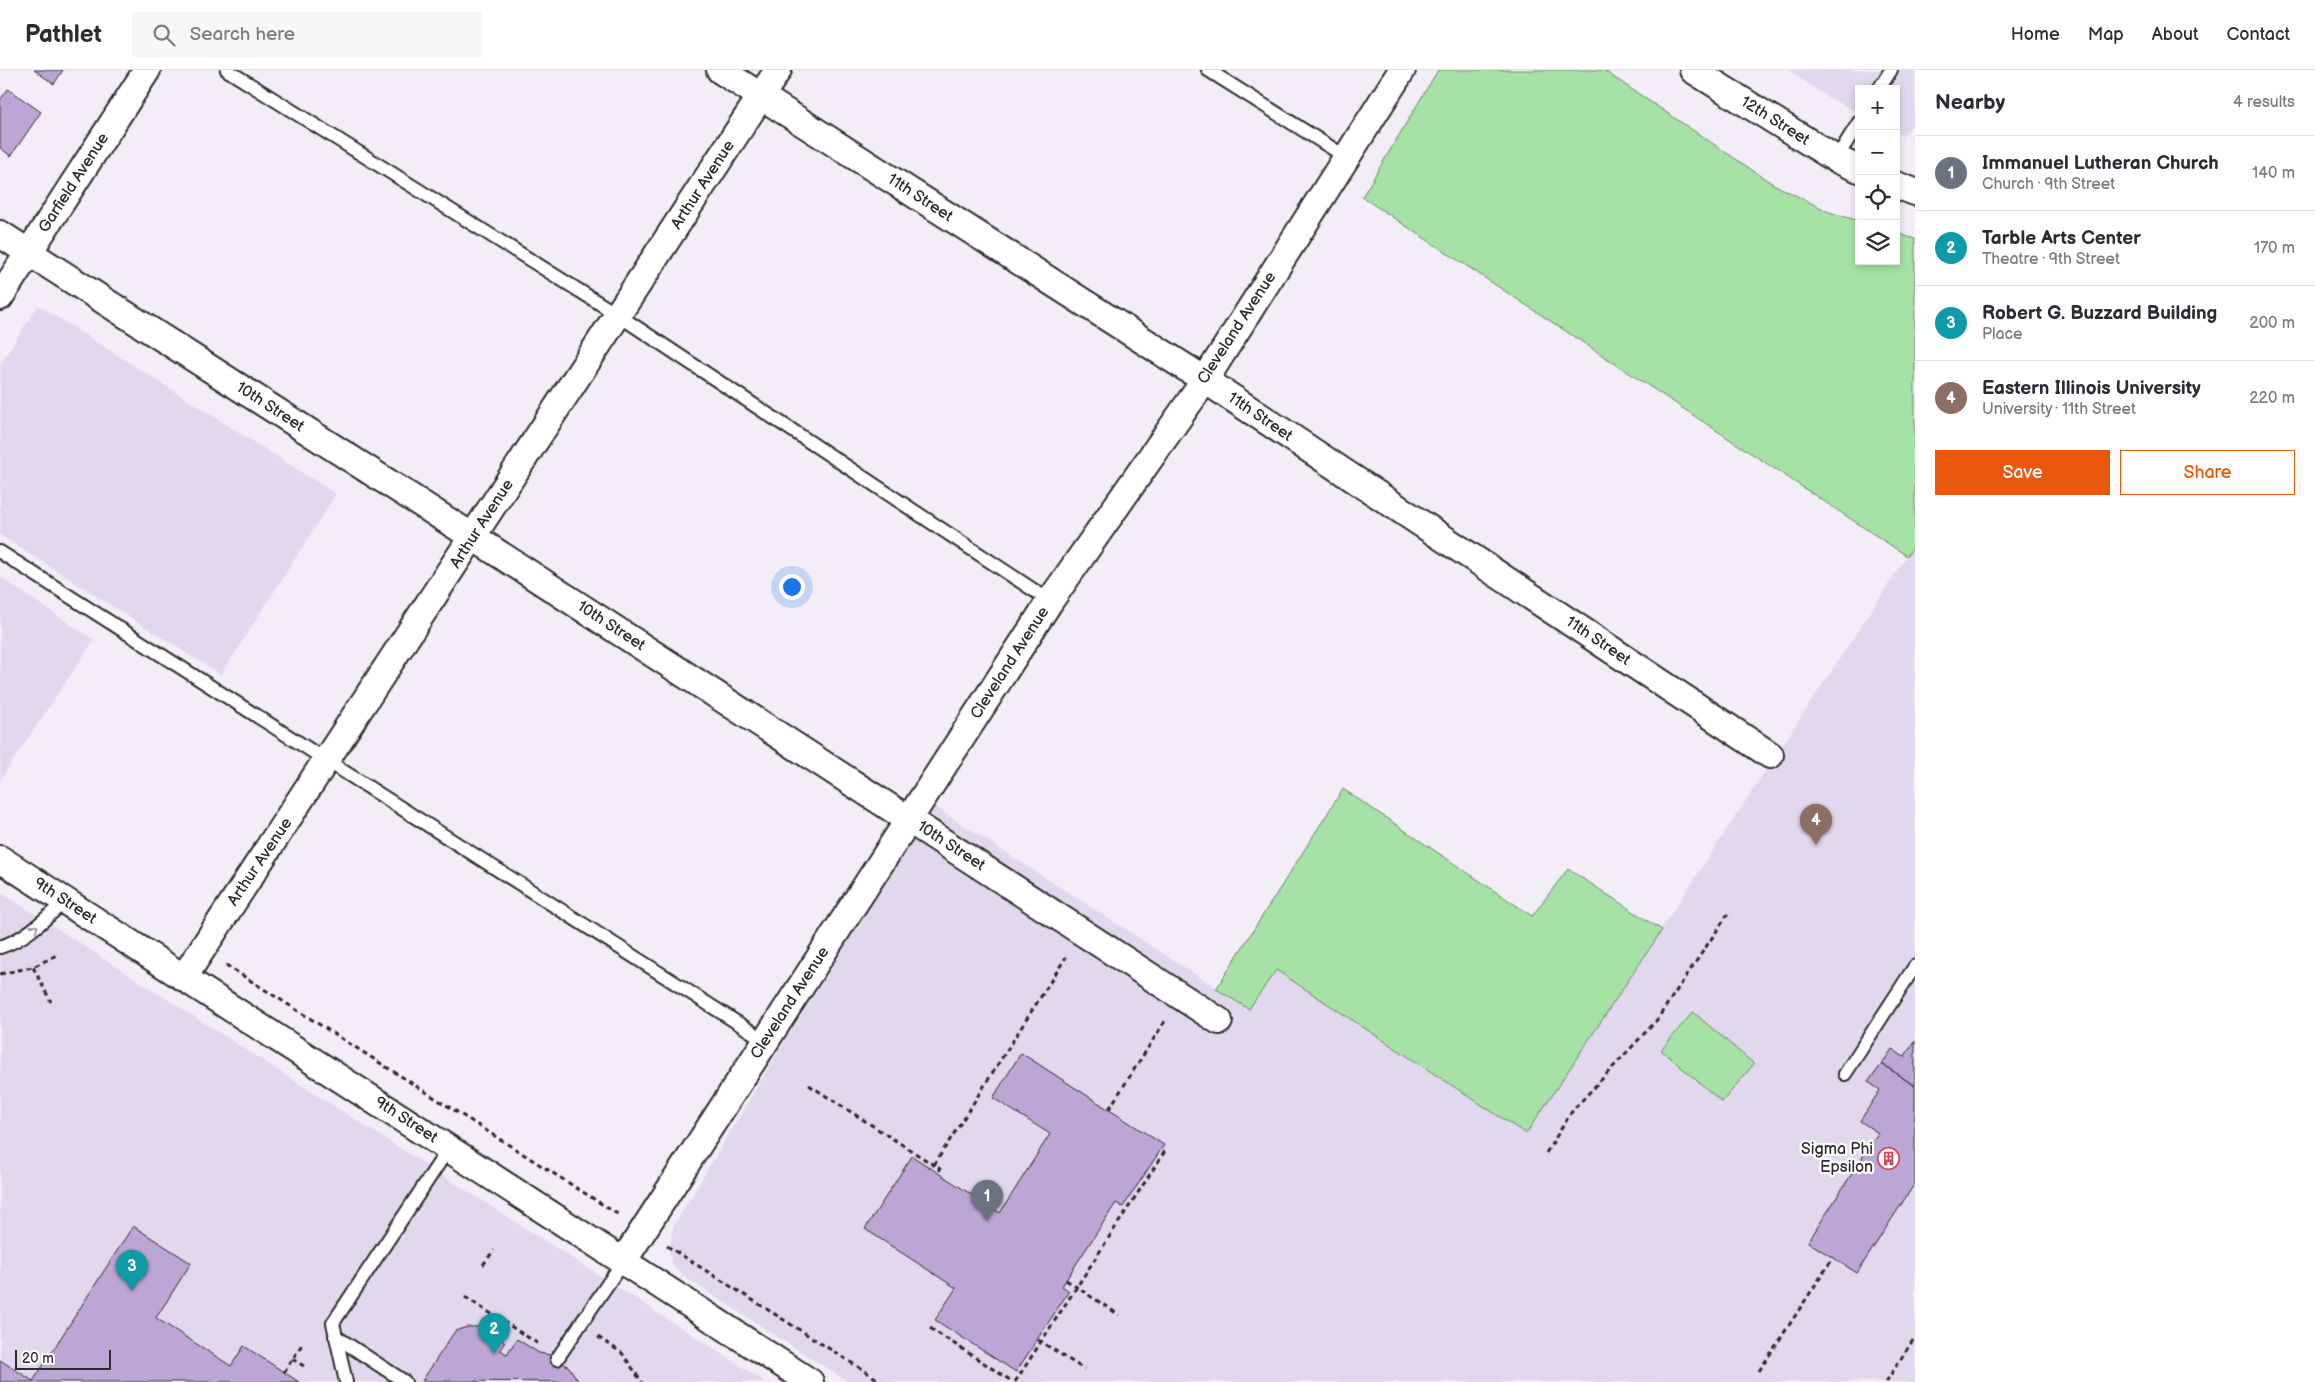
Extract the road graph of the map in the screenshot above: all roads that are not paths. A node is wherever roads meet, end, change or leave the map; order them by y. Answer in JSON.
{"nodes":[{"id":1,"x":147,"y":70,"type":"edge"},
{"id":2,"x":227,"y":70,"type":"edge"},
{"id":3,"x":720,"y":70,"type":"edge"},
{"id":4,"x":778,"y":70,"type":"edge"},
{"id":5,"x":1208,"y":70,"type":"edge"},
{"id":6,"x":1402,"y":70,"type":"edge"},
{"id":7,"x":1694,"y":70,"type":"edge"},
{"id":8,"x":1890,"y":70,"type":"edge"},
{"id":9,"x":1881,"y":85,"type":"edge"},
{"id":10,"x":761,"y":96,"type":"junction"},
{"id":11,"x":1857,"y":130,"type":"edge"},
{"id":12,"x":1346,"y":158,"type":"junction"},
{"id":13,"x":1848,"y":164,"type":"edge"},
{"id":14,"x":1900,"y":186,"type":"edge"},
{"id":15,"x":1915,"y":192,"type":"edge"},
{"id":16,"x":0,"y":234,"type":"edge"},
{"id":17,"x":29,"y":252,"type":"junction"},
{"id":18,"x":0,"y":297,"type":"edge"},
{"id":19,"x":618,"y":315,"type":"junction"},
{"id":20,"x":1204,"y":380,"type":"junction"},
{"id":21,"x":474,"y":537,"type":"junction"},
{"id":22,"x":0,"y":552,"type":"edge"},
{"id":23,"x":1050,"y":601,"type":"junction"},
{"id":24,"x":1770,"y":755,"type":"dead end"},
{"id":25,"x":328,"y":760,"type":"junction"},
{"id":26,"x":909,"y":819,"type":"junction"},
{"id":27,"x":0,"y":860,"type":"edge"},
{"id":28,"x":65,"y":901,"type":"junction"},
{"id":29,"x":0,"y":946,"type":"edge"},
{"id":30,"x":1915,"y":966,"type":"edge"},
{"id":31,"x":184,"y":977,"type":"junction"},
{"id":32,"x":1219,"y":1021,"type":"dead end"},
{"id":33,"x":766,"y":1040,"type":"junction"},
{"id":34,"x":1845,"y":1074,"type":"dead end"},
{"id":35,"x":449,"y":1148,"type":"junction"},
{"id":36,"x":624,"y":1260,"type":"junction"},
{"id":37,"x":335,"y":1336,"type":"junction"},
{"id":38,"x":558,"y":1358,"type":"road end"},
{"id":39,"x":346,"y":1382,"type":"edge"},
{"id":40,"x":405,"y":1382,"type":"edge"},
{"id":41,"x":810,"y":1382,"type":"edge"}],
"edges":[{"from":1,"to":17,"type":"street","name":"Garfield Avenue"},
{"from":2,"to":19,"type":"lane"},
{"from":3,"to":10,"type":"street","name":"11th Street"},
{"from":4,"to":10,"type":"street","name":"Arthur Avenue"},
{"from":5,"to":12,"type":"lane"},
{"from":6,"to":12,"type":"street","name":"Cleveland Avenue"},
{"from":7,"to":13,"type":"street","name":"12th Street"},
{"from":8,"to":9,"type":"lane"},
{"from":10,"to":19,"type":"street","name":"Arthur Avenue"},
{"from":10,"to":20,"type":"street","name":"11th Street"},
{"from":11,"to":13,"type":"lane"},
{"from":12,"to":20,"type":"street","name":"Cleveland Avenue"},
{"from":14,"to":15,"type":"street"},
{"from":16,"to":17,"type":"street","name":"10th Street"},
{"from":17,"to":18,"type":"street","name":"Garfield Avenue"},
{"from":17,"to":21,"type":"street","name":"10th Street"},
{"from":19,"to":21,"type":"street","name":"Arthur Avenue"},
{"from":19,"to":23,"type":"lane"},
{"from":20,"to":23,"type":"street","name":"Cleveland Avenue"},
{"from":20,"to":24,"type":"street","name":"11th Street"},
{"from":21,"to":25,"type":"street","name":"Arthur Avenue"},
{"from":21,"to":26,"type":"street","name":"10th Street"},
{"from":22,"to":25,"type":"lane"},
{"from":23,"to":26,"type":"street","name":"Cleveland Avenue"},
{"from":25,"to":31,"type":"street","name":"Arthur Avenue"},
{"from":25,"to":33,"type":"lane"},
{"from":26,"to":32,"type":"street","name":"10th Street"},
{"from":26,"to":33,"type":"street","name":"Cleveland Avenue"},
{"from":27,"to":28,"type":"street","name":"9th Street"},
{"from":29,"to":28,"type":"lane","one_way":true},
{"from":28,"to":31,"type":"street","name":"9th Street"},
{"from":30,"to":34,"type":"lane"},
{"from":31,"to":35,"type":"street","name":"9th Street"},
{"from":33,"to":36,"type":"street","name":"Cleveland Avenue"},
{"from":35,"to":36,"type":"street","name":"9th Street"},
{"from":35,"to":37,"type":"lane"},
{"from":36,"to":38,"type":"lane"},
{"from":36,"to":41,"type":"street","name":"9th Street"},
{"from":37,"to":39,"type":"lane"},
{"from":37,"to":40,"type":"lane"}]}
